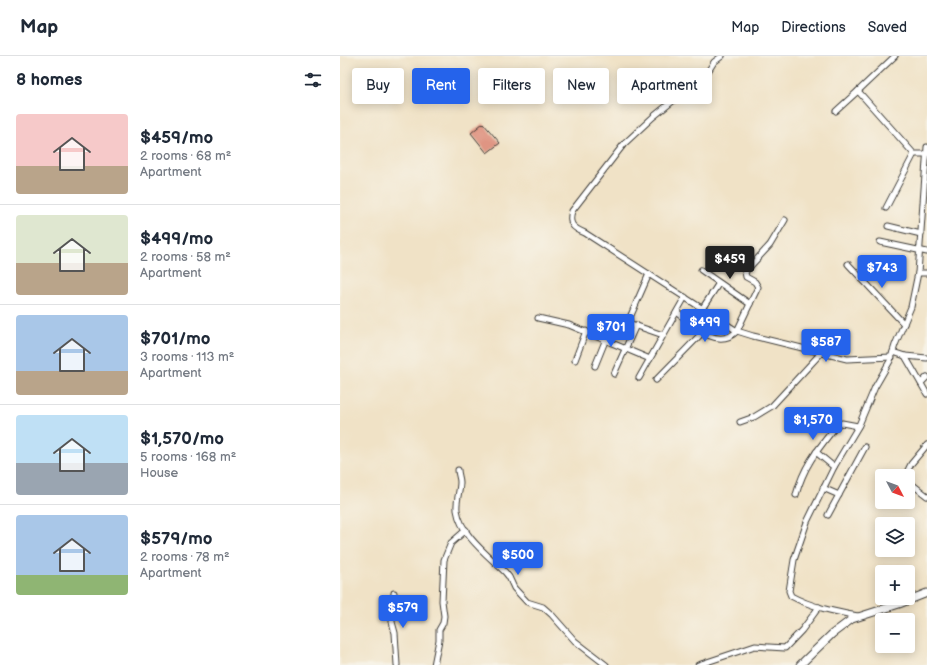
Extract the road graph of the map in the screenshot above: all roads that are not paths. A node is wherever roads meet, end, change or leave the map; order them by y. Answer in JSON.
{"nodes":[{"id":1,"x":722,"y":56,"type":"edge"},
{"id":2,"x":895,"y":56,"type":"edge"},
{"id":3,"x":858,"y":91,"type":"junction"},
{"id":4,"x":836,"y":111,"type":"dead end"},
{"id":5,"x":927,"y":149,"type":"edge"},
{"id":6,"x":914,"y":154,"type":"junction"},
{"id":7,"x":886,"y":208,"type":"dead end"},
{"id":8,"x":785,"y":220,"type":"dead end"},
{"id":9,"x":888,"y":226,"type":"dead end"},
{"id":10,"x":924,"y":228,"type":"edge"},
{"id":11,"x":921,"y":234,"type":"junction"},
{"id":12,"x":880,"y":242,"type":"dead end"},
{"id":13,"x":920,"y":251,"type":"junction"},
{"id":14,"x":927,"y":252,"type":"edge"},
{"id":15,"x":848,"y":264,"type":"dead end"},
{"id":16,"x":701,"y":270,"type":"dead end"},
{"id":17,"x":918,"y":273,"type":"junction"},
{"id":18,"x":927,"y":273,"type":"edge"},
{"id":19,"x":649,"y":274,"type":"junction"},
{"id":20,"x":719,"y":283,"type":"junction"},
{"id":21,"x":685,"y":297,"type":"junction"},
{"id":22,"x":750,"y":304,"type":"junction"},
{"id":23,"x":702,"y":309,"type":"junction"},
{"id":24,"x":677,"y":312,"type":"junction"},
{"id":25,"x":538,"y":318,"type":"dead end"},
{"id":26,"x":628,"y":322,"type":"junction"},
{"id":27,"x":904,"y":324,"type":"junction"},
{"id":28,"x":636,"y":325,"type":"junction"},
{"id":29,"x":586,"y":331,"type":"junction"},
{"id":30,"x":737,"y":331,"type":"junction"},
{"id":31,"x":703,"y":332,"type":"junction"},
{"id":32,"x":664,"y":335,"type":"junction"},
{"id":33,"x":605,"y":340,"type":"junction"},
{"id":34,"x":626,"y":349,"type":"junction"},
{"id":35,"x":821,"y":353,"type":"junction"},
{"id":36,"x":892,"y":354,"type":"junction"},
{"id":37,"x":905,"y":356,"type":"junction"},
{"id":38,"x":927,"y":358,"type":"edge"},
{"id":39,"x":650,"y":359,"type":"junction"},
{"id":40,"x":575,"y":360,"type":"dead end"},
{"id":41,"x":595,"y":366,"type":"dead end"},
{"id":42,"x":614,"y":374,"type":"dead end"},
{"id":43,"x":927,"y":377,"type":"edge"},
{"id":44,"x":639,"y":378,"type":"dead end"},
{"id":45,"x":656,"y":380,"type":"dead end"},
{"id":46,"x":921,"y":383,"type":"junction"},
{"id":47,"x":927,"y":394,"type":"edge"},
{"id":48,"x":740,"y":422,"type":"dead end"},
{"id":49,"x":858,"y":426,"type":"junction"},
{"id":50,"x":927,"y":446,"type":"edge"},
{"id":51,"x":865,"y":447,"type":"dead end"},
{"id":52,"x":816,"y":452,"type":"junction"},
{"id":53,"x":834,"y":467,"type":"junction"},
{"id":54,"x":908,"y":469,"type":"edge"},
{"id":55,"x":458,"y":470,"type":"dead end"},
{"id":56,"x":915,"y":487,"type":"edge"},
{"id":57,"x":823,"y":488,"type":"junction"},
{"id":58,"x":796,"y":495,"type":"dead end"},
{"id":59,"x":839,"y":495,"type":"junction"},
{"id":60,"x":927,"y":496,"type":"edge"},
{"id":61,"x":828,"y":515,"type":"dead end"},
{"id":62,"x":466,"y":530,"type":"junction"},
{"id":63,"x":394,"y":593,"type":"dead end"},
{"id":64,"x":927,"y":593,"type":"edge"},
{"id":65,"x":819,"y":607,"type":"junction"},
{"id":66,"x":860,"y":617,"type":"junction"},
{"id":67,"x":397,"y":665,"type":"edge"},
{"id":68,"x":434,"y":665,"type":"edge"},
{"id":69,"x":606,"y":665,"type":"edge"},
{"id":70,"x":698,"y":665,"type":"edge"},
{"id":71,"x":800,"y":665,"type":"edge"}],
"edges":[{"from":1,"to":19,"type":"street"},
{"from":2,"to":3,"type":"street"},
{"from":3,"to":4,"type":"street"},
{"from":3,"to":6,"type":"street"},
{"from":5,"to":6,"type":"street"},
{"from":5,"to":10,"type":"street"},
{"from":6,"to":7,"type":"street"},
{"from":8,"to":22,"type":"street"},
{"from":9,"to":11,"type":"street"},
{"from":10,"to":11,"type":"street"},
{"from":11,"to":13,"type":"street"},
{"from":12,"to":13,"type":"street"},
{"from":13,"to":14,"type":"street"},
{"from":13,"to":17,"type":"street"},
{"from":15,"to":27,"type":"street"},
{"from":16,"to":20,"type":"street"},
{"from":17,"to":18,"type":"street"},
{"from":17,"to":27,"type":"street"},
{"from":19,"to":21,"type":"street"},
{"from":19,"to":26,"type":"street"},
{"from":20,"to":22,"type":"street"},
{"from":20,"to":23,"type":"street"},
{"from":21,"to":23,"type":"street"},
{"from":21,"to":24,"type":"street"},
{"from":22,"to":30,"type":"street"},
{"from":23,"to":30,"type":"street"},
{"from":24,"to":31,"type":"street"},
{"from":24,"to":32,"type":"street"},
{"from":25,"to":29,"type":"street"},
{"from":26,"to":28,"type":"street"},
{"from":26,"to":33,"type":"street"},
{"from":27,"to":36,"type":"street"},
{"from":28,"to":32,"type":"street"},
{"from":28,"to":34,"type":"street"},
{"from":29,"to":33,"type":"street"},
{"from":29,"to":40,"type":"street"},
{"from":30,"to":31,"type":"street"},
{"from":30,"to":35,"type":"street"},
{"from":31,"to":45,"type":"street"},
{"from":32,"to":39,"type":"street"},
{"from":33,"to":34,"type":"street"},
{"from":33,"to":41,"type":"street"},
{"from":34,"to":39,"type":"street"},
{"from":34,"to":42,"type":"street"},
{"from":35,"to":36,"type":"street"},
{"from":35,"to":48,"type":"street"},
{"from":36,"to":37,"type":"street"},
{"from":36,"to":49,"type":"street"},
{"from":37,"to":38,"type":"street"},
{"from":37,"to":46,"type":"street"},
{"from":39,"to":44,"type":"street"},
{"from":43,"to":46,"type":"street"},
{"from":46,"to":47,"type":"street"},
{"from":49,"to":52,"type":"street"},
{"from":49,"to":53,"type":"street"},
{"from":50,"to":54,"type":"street"},
{"from":51,"to":59,"type":"street"},
{"from":52,"to":53,"type":"street"},
{"from":52,"to":58,"type":"street"},
{"from":53,"to":57,"type":"street"},
{"from":55,"to":62,"type":"street"},
{"from":56,"to":60,"type":"street"},
{"from":57,"to":59,"type":"street"},
{"from":57,"to":65,"type":"street"},
{"from":59,"to":61,"type":"street"},
{"from":62,"to":68,"type":"street"},
{"from":62,"to":69,"type":"street"},
{"from":63,"to":67,"type":"street"},
{"from":64,"to":66,"type":"street"},
{"from":65,"to":66,"type":"street"},
{"from":65,"to":70,"type":"street"},
{"from":66,"to":71,"type":"street"}]}
